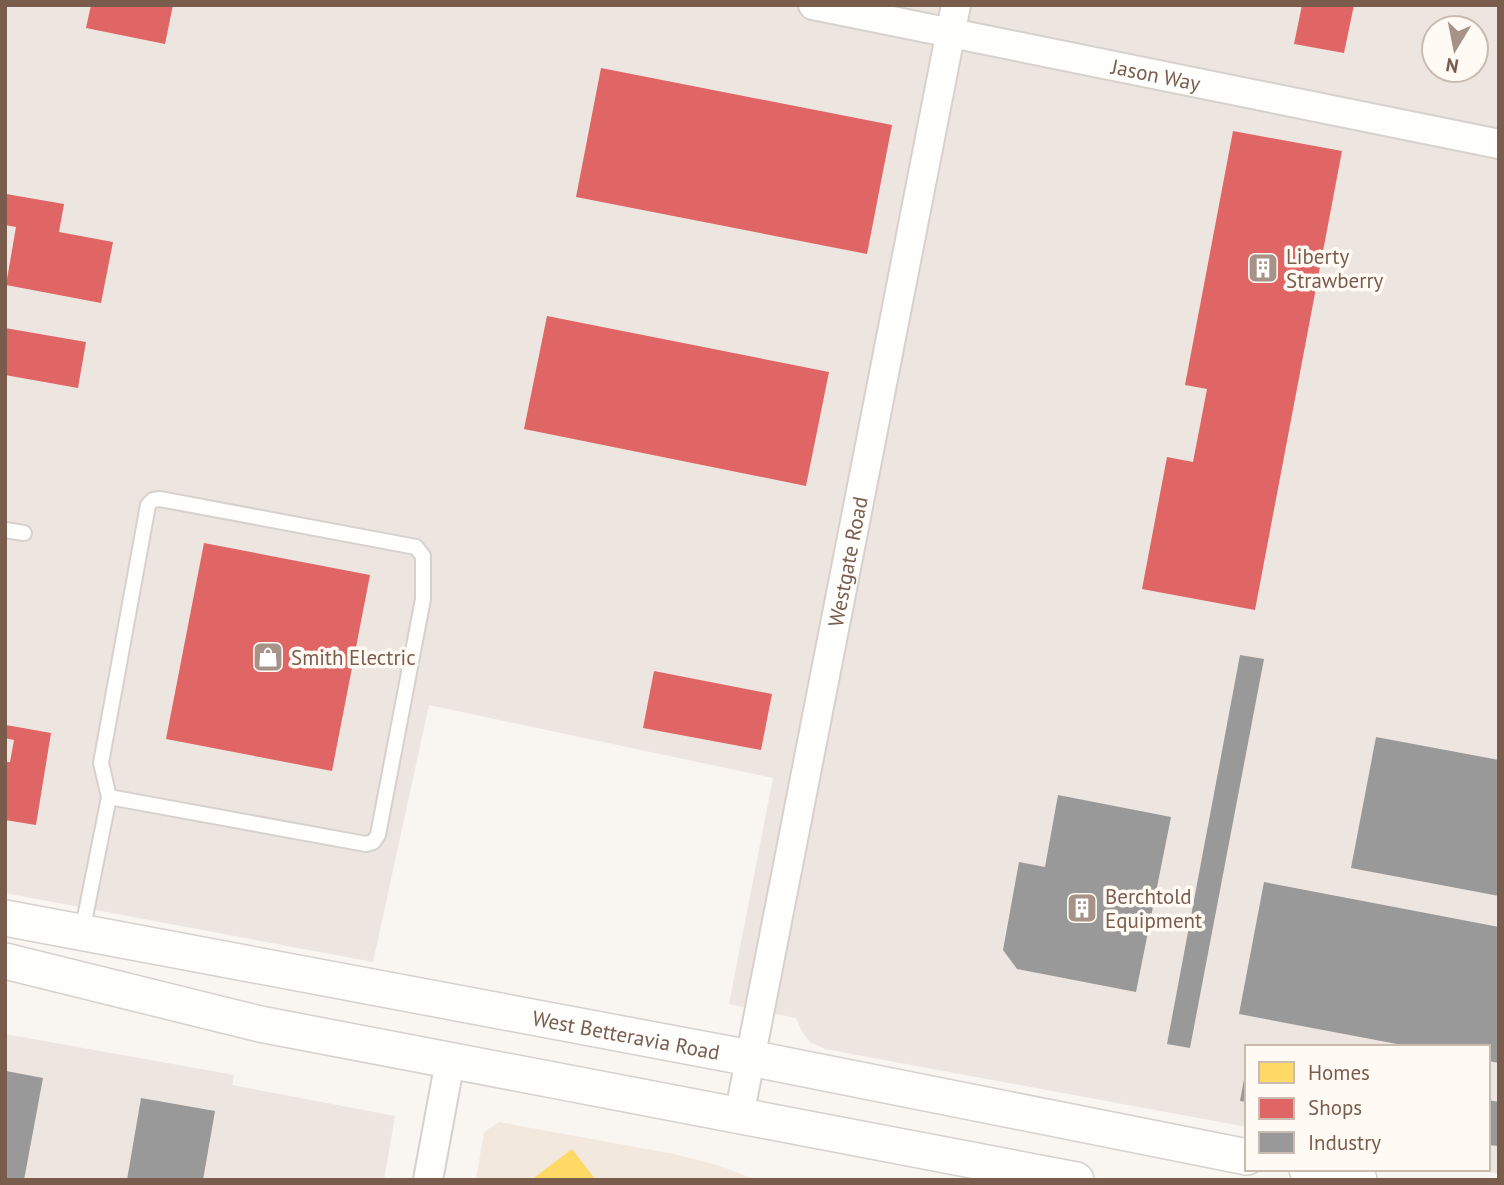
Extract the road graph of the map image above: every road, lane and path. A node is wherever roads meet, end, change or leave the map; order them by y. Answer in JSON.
{"nodes":[{"id":1,"x":813,"y":5,"type":"edge"},
{"id":2,"x":956,"y":5,"type":"edge"},
{"id":3,"x":951,"y":33,"type":"junction"},
{"id":4,"x":1499,"y":144,"type":"edge"},
{"id":5,"x":5,"y":530,"type":"edge"},
{"id":6,"x":24,"y":533,"type":"dead end"},
{"id":7,"x":109,"y":797,"type":"junction"},
{"id":8,"x":5,"y":918,"type":"edge"},
{"id":9,"x":82,"y":932,"type":"junction"},
{"id":10,"x":5,"y":961,"type":"edge"},
{"id":11,"x":750,"y":1058,"type":"junction"},
{"id":12,"x":450,"y":1061,"type":"junction"},
{"id":13,"x":739,"y":1116,"type":"junction"},
{"id":14,"x":1245,"y":1157,"type":"edge"},
{"id":15,"x":1316,"y":1171,"type":"edge"},
{"id":16,"x":428,"y":1180,"type":"edge"},
{"id":17,"x":1076,"y":1180,"type":"edge"},
{"id":18,"x":1359,"y":1180,"type":"edge"}],
"edges":[{"from":1,"to":3,"type":"street","name":"Jason Way"},
{"from":2,"to":3,"type":"street","name":"Westgate Road"},
{"from":3,"to":4,"type":"street","name":"Jason Way"},
{"from":3,"to":11,"type":"street","name":"Westgate Road"},
{"from":5,"to":6,"type":"lane"},
{"from":7,"to":7,"type":"lane"},
{"from":7,"to":9,"type":"lane"},
{"from":8,"to":9,"type":"street","name":"West Betteravia Road"},
{"from":9,"to":11,"type":"street","name":"West Betteravia Road"},
{"from":10,"to":12,"type":"street"},
{"from":11,"to":13,"type":"street","name":"Westgate Road"},
{"from":11,"to":14,"type":"street","name":"West Betteravia Road"},
{"from":12,"to":13,"type":"street"},
{"from":12,"to":16,"type":"street"},
{"from":13,"to":17,"type":"street"},
{"from":15,"to":18,"type":"street"}]}
